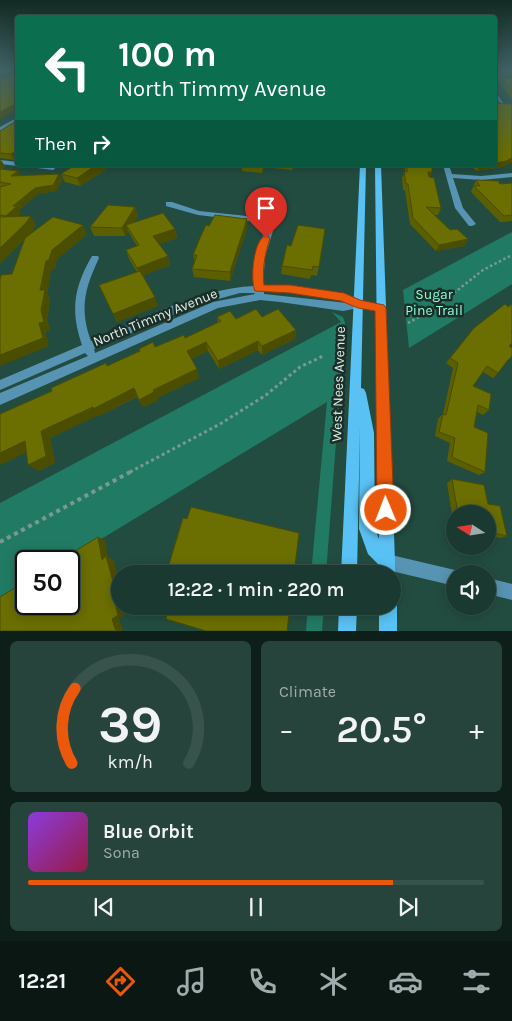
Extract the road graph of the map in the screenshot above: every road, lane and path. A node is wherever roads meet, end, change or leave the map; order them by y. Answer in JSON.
{"nodes":[{"id":1,"x":15,"y":120,"type":"edge"},
{"id":2,"x":0,"y":129,"type":"edge"},
{"id":3,"x":0,"y":162,"type":"edge"},
{"id":4,"x":15,"y":164,"type":"edge"},
{"id":5,"x":363,"y":167,"type":"edge"},
{"id":6,"x":378,"y":167,"type":"edge"},
{"id":7,"x":447,"y":167,"type":"edge"},
{"id":8,"x":512,"y":175,"type":"edge"},
{"id":9,"x":449,"y":176,"type":"junction"},
{"id":10,"x":169,"y":204,"type":"dead end"},
{"id":11,"x":472,"y":224,"type":"dead end"},
{"id":12,"x":512,"y":255,"type":"edge"},
{"id":13,"x":95,"y":258,"type":"dead end"},
{"id":14,"x":259,"y":293,"type":"junction"},
{"id":15,"x":358,"y":304,"type":"junction"},
{"id":16,"x":380,"y":308,"type":"junction"},
{"id":17,"x":408,"y":323,"type":"dead end"},
{"id":18,"x":90,"y":353,"type":"junction"},
{"id":19,"x":323,"y":356,"type":"dead end"},
{"id":20,"x":356,"y":374,"type":"junction"},
{"id":21,"x":0,"y":385,"type":"edge"},
{"id":22,"x":0,"y":399,"type":"edge"},
{"id":23,"x":0,"y":542,"type":"edge"},
{"id":24,"x":349,"y":565,"type":"edge"},
{"id":25,"x":385,"y":565,"type":"edge"},
{"id":26,"x":387,"y":565,"type":"edge"},
{"id":27,"x":401,"y":570,"type":"edge"},
{"id":28,"x":446,"y":577,"type":"edge"},
{"id":29,"x":496,"y":588,"type":"edge"},
{"id":30,"x":512,"y":592,"type":"edge"},
{"id":31,"x":348,"y":615,"type":"edge"},
{"id":32,"x":388,"y":615,"type":"edge"},
{"id":33,"x":347,"y":631,"type":"edge"},
{"id":34,"x":388,"y":631,"type":"edge"}],
"edges":[{"from":1,"to":2,"type":"street"},
{"from":3,"to":4,"type":"street"},
{"from":5,"to":15,"type":"main road","name":"West Nees Avenue"},
{"from":6,"to":16,"type":"main road"},
{"from":7,"to":9,"type":"street"},
{"from":8,"to":9,"type":"street"},
{"from":9,"to":11,"type":"street"},
{"from":10,"to":14,"type":"street"},
{"from":12,"to":17,"type":"path"},
{"from":13,"to":18,"type":"street"},
{"from":14,"to":15,"type":"street","name":"North Timmy Avenue"},
{"from":14,"to":18,"type":"street","name":"North Timmy Avenue"},
{"from":15,"to":16,"type":"street","name":"North Timmy Avenue"},
{"from":15,"to":20,"type":"main road","name":"West Nees Avenue"},
{"from":16,"to":26,"type":"main road"},
{"from":18,"to":21,"type":"street","name":"North Timmy Avenue"},
{"from":18,"to":22,"type":"street","name":"North Timmy Avenue"},
{"from":19,"to":23,"type":"path"},
{"from":20,"to":24,"type":"main road","name":"West Nees Avenue"},
{"from":20,"to":25,"type":"main road"},
{"from":27,"to":28,"type":"street"},
{"from":29,"to":30,"type":"street"},
{"from":31,"to":33,"type":"main road"},
{"from":32,"to":34,"type":"main road"}]}
